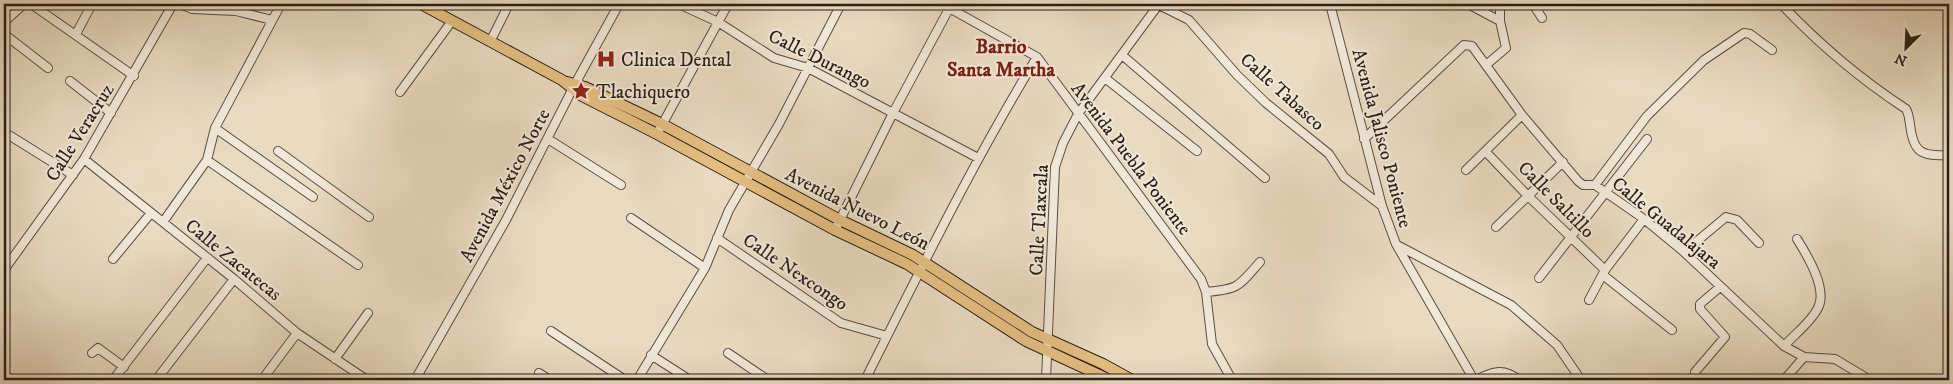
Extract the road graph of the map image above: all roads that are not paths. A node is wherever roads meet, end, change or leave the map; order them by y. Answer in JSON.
{"nodes":[{"id":1,"x":24,"y":4,"type":"edge"},
{"id":2,"x":31,"y":4,"type":"edge"},
{"id":3,"x":92,"y":4,"type":"edge"},
{"id":4,"x":172,"y":4,"type":"edge"},
{"id":5,"x":180,"y":4,"type":"edge"},
{"id":6,"x":281,"y":4,"type":"edge"},
{"id":7,"x":421,"y":4,"type":"edge"},
{"id":8,"x":509,"y":4,"type":"edge"},
{"id":9,"x":619,"y":4,"type":"edge"},
{"id":10,"x":679,"y":4,"type":"edge"},
{"id":11,"x":728,"y":4,"type":"edge"},
{"id":12,"x":841,"y":4,"type":"edge"},
{"id":13,"x":1159,"y":4,"type":"edge"},
{"id":14,"x":1330,"y":4,"type":"edge"},
{"id":15,"x":1468,"y":4,"type":"edge"},
{"id":16,"x":1504,"y":4,"type":"edge"},
{"id":17,"x":1533,"y":4,"type":"edge"},
{"id":18,"x":1781,"y":4,"type":"edge"},
{"id":19,"x":948,"y":5,"type":"edge"},
{"id":20,"x":1542,"y":18,"type":"dead end"},
{"id":21,"x":272,"y":20,"type":"junction"},
{"id":22,"x":452,"y":21,"type":"junction"},
{"id":23,"x":1500,"y":21,"type":"junction"},
{"id":24,"x":4,"y":22,"type":"edge"},
{"id":25,"x":718,"y":22,"type":"junction"},
{"id":26,"x":4,"y":34,"type":"edge"},
{"id":27,"x":76,"y":34,"type":"junction"},
{"id":28,"x":491,"y":40,"type":"junction"},
{"id":29,"x":1772,"y":50,"type":"dead end"},
{"id":30,"x":1122,"y":55,"type":"junction"},
{"id":31,"x":1037,"y":57,"type":"junction"},
{"id":32,"x":1486,"y":65,"type":"junction"},
{"id":33,"x":48,"y":68,"type":"dead end"},
{"id":34,"x":808,"y":68,"type":"junction"},
{"id":35,"x":134,"y":76,"type":"junction"},
{"id":36,"x":1105,"y":78,"type":"junction"},
{"id":37,"x":70,"y":81,"type":"dead end"},
{"id":38,"x":574,"y":87,"type":"junction"},
{"id":39,"x":400,"y":92,"type":"dead end"},
{"id":40,"x":111,"y":113,"type":"junction"},
{"id":41,"x":893,"y":113,"type":"junction"},
{"id":42,"x":1078,"y":114,"type":"junction"},
{"id":43,"x":1522,"y":116,"type":"junction"},
{"id":44,"x":215,"y":128,"type":"junction"},
{"id":45,"x":660,"y":129,"type":"junction"},
{"id":46,"x":4,"y":132,"type":"edge"},
{"id":47,"x":548,"y":139,"type":"junction"},
{"id":48,"x":1364,"y":139,"type":"junction"},
{"id":49,"x":1647,"y":139,"type":"dead end"},
{"id":50,"x":1197,"y":150,"type":"dead end"},
{"id":51,"x":278,"y":152,"type":"dead end"},
{"id":52,"x":1486,"y":152,"type":"junction"},
{"id":53,"x":1949,"y":155,"type":"edge"},
{"id":54,"x":978,"y":158,"type":"junction"},
{"id":55,"x":84,"y":159,"type":"junction"},
{"id":56,"x":207,"y":160,"type":"junction"},
{"id":57,"x":1563,"y":162,"type":"junction"},
{"id":58,"x":1466,"y":170,"type":"dead end"},
{"id":59,"x":305,"y":171,"type":"junction"},
{"id":60,"x":73,"y":175,"type":"junction"},
{"id":61,"x":748,"y":176,"type":"junction"},
{"id":62,"x":1265,"y":178,"type":"dead end"},
{"id":63,"x":296,"y":185,"type":"junction"},
{"id":64,"x":621,"y":185,"type":"dead end"},
{"id":65,"x":1595,"y":185,"type":"junction"},
{"id":66,"x":1606,"y":192,"type":"junction"},
{"id":67,"x":1528,"y":196,"type":"junction"},
{"id":68,"x":313,"y":197,"type":"dead end"},
{"id":69,"x":1382,"y":206,"type":"junction"},
{"id":70,"x":151,"y":213,"type":"junction"},
{"id":71,"x":369,"y":217,"type":"dead end"},
{"id":72,"x":631,"y":218,"type":"dead end"},
{"id":73,"x":1644,"y":219,"type":"junction"},
{"id":74,"x":840,"y":220,"type":"junction"},
{"id":75,"x":163,"y":222,"type":"junction"},
{"id":76,"x":1496,"y":227,"type":"dead end"},
{"id":77,"x":835,"y":230,"type":"junction"},
{"id":78,"x":717,"y":238,"type":"junction"},
{"id":79,"x":1572,"y":238,"type":"junction"},
{"id":80,"x":1797,"y":239,"type":"dead end"},
{"id":81,"x":1759,"y":243,"type":"dead end"},
{"id":82,"x":1396,"y":244,"type":"junction"},
{"id":83,"x":1684,"y":252,"type":"junction"},
{"id":84,"x":207,"y":258,"type":"junction"},
{"id":85,"x":113,"y":259,"type":"dead end"},
{"id":86,"x":924,"y":262,"type":"junction"},
{"id":87,"x":1260,"y":262,"type":"dead end"},
{"id":88,"x":358,"y":265,"type":"dead end"},
{"id":89,"x":705,"y":268,"type":"junction"},
{"id":90,"x":4,"y":270,"type":"edge"},
{"id":91,"x":920,"y":272,"type":"junction"},
{"id":92,"x":1604,"y":272,"type":"junction"},
{"id":93,"x":1539,"y":278,"type":"dead end"},
{"id":94,"x":234,"y":279,"type":"junction"},
{"id":95,"x":1720,"y":286,"type":"junction"},
{"id":96,"x":1206,"y":292,"type":"junction"},
{"id":97,"x":1589,"y":300,"type":"dead end"},
{"id":98,"x":368,"y":313,"type":"dead end"},
{"id":99,"x":1672,"y":330,"type":"dead end"},
{"id":100,"x":551,"y":331,"type":"dead end"},
{"id":101,"x":297,"y":333,"type":"junction"},
{"id":102,"x":887,"y":336,"type":"junction"},
{"id":103,"x":1047,"y":345,"type":"junction"},
{"id":104,"x":1784,"y":346,"type":"junction"},
{"id":105,"x":92,"y":353,"type":"dead end"},
{"id":106,"x":728,"y":353,"type":"dead end"},
{"id":107,"x":651,"y":355,"type":"junction"},
{"id":108,"x":1804,"y":357,"type":"junction"},
{"id":109,"x":334,"y":359,"type":"junction"},
{"id":110,"x":124,"y":366,"type":"junction"},
{"id":111,"x":1696,"y":372,"type":"dead end"},
{"id":112,"x":539,"y":373,"type":"dead end"},
{"id":113,"x":113,"y":380,"type":"edge"},
{"id":114,"x":156,"y":380,"type":"edge"},
{"id":115,"x":262,"y":380,"type":"edge"},
{"id":116,"x":367,"y":380,"type":"edge"},
{"id":117,"x":415,"y":380,"type":"edge"},
{"id":118,"x":550,"y":380,"type":"edge"},
{"id":119,"x":625,"y":380,"type":"edge"},
{"id":120,"x":637,"y":380,"type":"edge"},
{"id":121,"x":690,"y":380,"type":"edge"},
{"id":122,"x":768,"y":380,"type":"edge"},
{"id":123,"x":865,"y":380,"type":"edge"},
{"id":124,"x":1046,"y":380,"type":"edge"},
{"id":125,"x":1110,"y":380,"type":"edge"},
{"id":126,"x":1132,"y":380,"type":"edge"},
{"id":127,"x":1232,"y":380,"type":"edge"},
{"id":128,"x":1475,"y":380,"type":"edge"},
{"id":129,"x":1519,"y":380,"type":"edge"},
{"id":130,"x":1581,"y":380,"type":"edge"},
{"id":131,"x":1784,"y":380,"type":"edge"},
{"id":132,"x":1870,"y":380,"type":"edge"}],
"edges":[{"from":1,"to":24,"type":"street"},
{"from":2,"to":27,"type":"street"},
{"from":3,"to":27,"type":"street"},
{"from":4,"to":35,"type":"street","name":"Calle Veracruz"},
{"from":5,"to":21,"type":"street"},
{"from":6,"to":21,"type":"street"},
{"from":7,"to":22,"type":"main road","name":"Avenida Nuevo León"},
{"from":8,"to":28,"type":"street"},
{"from":9,"to":38,"type":"street","name":"Avenida México Norte"},
{"from":10,"to":25,"type":"street","name":"Calle Durango"},
{"from":11,"to":25,"type":"street"},
{"from":12,"to":34,"type":"street"},
{"from":13,"to":30,"type":"street","name":"Calle Tlaxcala"},
{"from":13,"to":69,"type":"street","name":"Calle Tabasco"},
{"from":14,"to":48,"type":"street","name":"Avenida Jalisco Poniente"},
{"from":15,"to":23,"type":"street"},
{"from":16,"to":23,"type":"street"},
{"from":17,"to":20,"type":"street"},
{"from":18,"to":53,"type":"street"},
{"from":19,"to":31,"type":"street","name":"Avenida Puebla Poniente"},
{"from":19,"to":41,"type":"street"},
{"from":21,"to":44,"type":"street"},
{"from":22,"to":28,"type":"main road","name":"Avenida Nuevo León"},
{"from":22,"to":39,"type":"street"},
{"from":23,"to":32,"type":"street"},
{"from":25,"to":34,"type":"street","name":"Calle Durango"},
{"from":25,"to":45,"type":"street"},
{"from":26,"to":33,"type":"street"},
{"from":27,"to":35,"type":"street"},
{"from":28,"to":38,"type":"main road","name":"Avenida Nuevo León"},
{"from":29,"to":65,"type":"street"},
{"from":30,"to":36,"type":"street","name":"Calle Tlaxcala"},
{"from":30,"to":62,"type":"street"},
{"from":31,"to":42,"type":"street","name":"Avenida Puebla Poniente"},
{"from":31,"to":54,"type":"street"},
{"from":32,"to":43,"type":"street","name":"Calle Guadalajara"},
{"from":32,"to":48,"type":"street","name":"Calle Guadalajara"},
{"from":34,"to":41,"type":"street","name":"Calle Durango"},
{"from":34,"to":61,"type":"street"},
{"from":35,"to":40,"type":"street","name":"Calle Veracruz"},
{"from":36,"to":42,"type":"street","name":"Calle Tlaxcala"},
{"from":36,"to":50,"type":"street"},
{"from":37,"to":40,"type":"street"},
{"from":38,"to":45,"type":"main road","name":"Avenida Nuevo León"},
{"from":38,"to":47,"type":"street","name":"Avenida México Norte"},
{"from":40,"to":55,"type":"street","name":"Calle Veracruz"},
{"from":41,"to":54,"type":"street","name":"Calle Durango"},
{"from":41,"to":74,"type":"street"},
{"from":42,"to":96,"type":"street","name":"Avenida Puebla Poniente"},
{"from":42,"to":103,"type":"street","name":"Calle Tlaxcala"},
{"from":43,"to":52,"type":"street"},
{"from":43,"to":57,"type":"street","name":"Calle Guadalajara"},
{"from":44,"to":56,"type":"street"},
{"from":44,"to":63,"type":"street"},
{"from":45,"to":61,"type":"main road","name":"Avenida Nuevo León"},
{"from":46,"to":60,"type":"street"},
{"from":47,"to":64,"type":"street"},
{"from":47,"to":117,"type":"street","name":"Avenida México Norte"},
{"from":48,"to":69,"type":"street","name":"Avenida Jalisco Poniente"},
{"from":49,"to":66,"type":"street"},
{"from":51,"to":59,"type":"street"},
{"from":52,"to":58,"type":"street"},
{"from":52,"to":67,"type":"street","name":"Calle Saltillo"},
{"from":54,"to":86,"type":"street"},
{"from":55,"to":60,"type":"street","name":"Calle Veracruz"},
{"from":55,"to":70,"type":"street","name":"Calle Zacatecas"},
{"from":56,"to":75,"type":"street"},
{"from":56,"to":88,"type":"street"},
{"from":57,"to":65,"type":"street","name":"Calle Guadalajara"},
{"from":57,"to":67,"type":"street"},
{"from":59,"to":63,"type":"street"},
{"from":59,"to":71,"type":"street"},
{"from":60,"to":90,"type":"street","name":"Calle Veracruz"},
{"from":61,"to":74,"type":"main road","name":"Avenida Nuevo León"},
{"from":61,"to":77,"type":"main road","name":"Avenida Nuevo León"},
{"from":61,"to":78,"type":"street"},
{"from":63,"to":68,"type":"street"},
{"from":65,"to":66,"type":"street","name":"Calle Guadalajara"},
{"from":66,"to":73,"type":"street","name":"Calle Guadalajara"},
{"from":66,"to":79,"type":"street"},
{"from":67,"to":76,"type":"street"},
{"from":67,"to":79,"type":"street","name":"Calle Saltillo"},
{"from":69,"to":82,"type":"street","name":"Avenida Jalisco Poniente"},
{"from":70,"to":75,"type":"street","name":"Calle Zacatecas"},
{"from":70,"to":85,"type":"street"},
{"from":72,"to":89,"type":"street"},
{"from":73,"to":83,"type":"street","name":"Calle Guadalajara"},
{"from":73,"to":92,"type":"street"},
{"from":74,"to":77,"type":"street"},
{"from":74,"to":86,"type":"main road","name":"Avenida Nuevo León"},
{"from":75,"to":84,"type":"street","name":"Calle Zacatecas"},
{"from":77,"to":91,"type":"main road","name":"Avenida Nuevo León"},
{"from":78,"to":89,"type":"street"},
{"from":78,"to":102,"type":"street","name":"Calle Nexcongo"},
{"from":79,"to":92,"type":"street","name":"Calle Saltillo"},
{"from":79,"to":93,"type":"street"},
{"from":80,"to":104,"type":"street"},
{"from":81,"to":83,"type":"street"},
{"from":82,"to":128,"type":"street","name":"Avenida Jalisco Poniente"},
{"from":82,"to":130,"type":"street"},
{"from":83,"to":95,"type":"street","name":"Calle Guadalajara"},
{"from":84,"to":94,"type":"street","name":"Calle Zacatecas"},
{"from":84,"to":110,"type":"street"},
{"from":86,"to":91,"type":"street"},
{"from":86,"to":103,"type":"main road","name":"Avenida Nuevo León"},
{"from":87,"to":96,"type":"street"},
{"from":89,"to":107,"type":"street"},
{"from":91,"to":102,"type":"street"},
{"from":91,"to":103,"type":"main road","name":"Avenida Nuevo León"},
{"from":92,"to":97,"type":"street"},
{"from":92,"to":99,"type":"street","name":"Calle Saltillo"},
{"from":94,"to":101,"type":"street","name":"Calle Zacatecas"},
{"from":94,"to":114,"type":"street"},
{"from":95,"to":104,"type":"street","name":"Calle Guadalajara"},
{"from":95,"to":111,"type":"street"},
{"from":96,"to":127,"type":"street","name":"Avenida Puebla Poniente"},
{"from":98,"to":109,"type":"street"},
{"from":100,"to":119,"type":"street"},
{"from":101,"to":109,"type":"street","name":"Calle Zacatecas"},
{"from":101,"to":115,"type":"street"},
{"from":102,"to":123,"type":"street"},
{"from":103,"to":124,"type":"street","name":"Calle Tlaxcala"},
{"from":103,"to":125,"type":"main road","name":"Avenida Nuevo León"},
{"from":103,"to":126,"type":"main road","name":"Avenida Nuevo León"},
{"from":104,"to":108,"type":"street","name":"Calle Guadalajara"},
{"from":105,"to":110,"type":"street"},
{"from":106,"to":122,"type":"street"},
{"from":107,"to":120,"type":"street"},
{"from":107,"to":121,"type":"street"},
{"from":108,"to":131,"type":"street"},
{"from":108,"to":132,"type":"street","name":"Calle Guadalajara"},
{"from":109,"to":116,"type":"street","name":"Calle Zacatecas"},
{"from":110,"to":113,"type":"street"},
{"from":112,"to":118,"type":"street"},
{"from":128,"to":129,"type":"street"}]}
